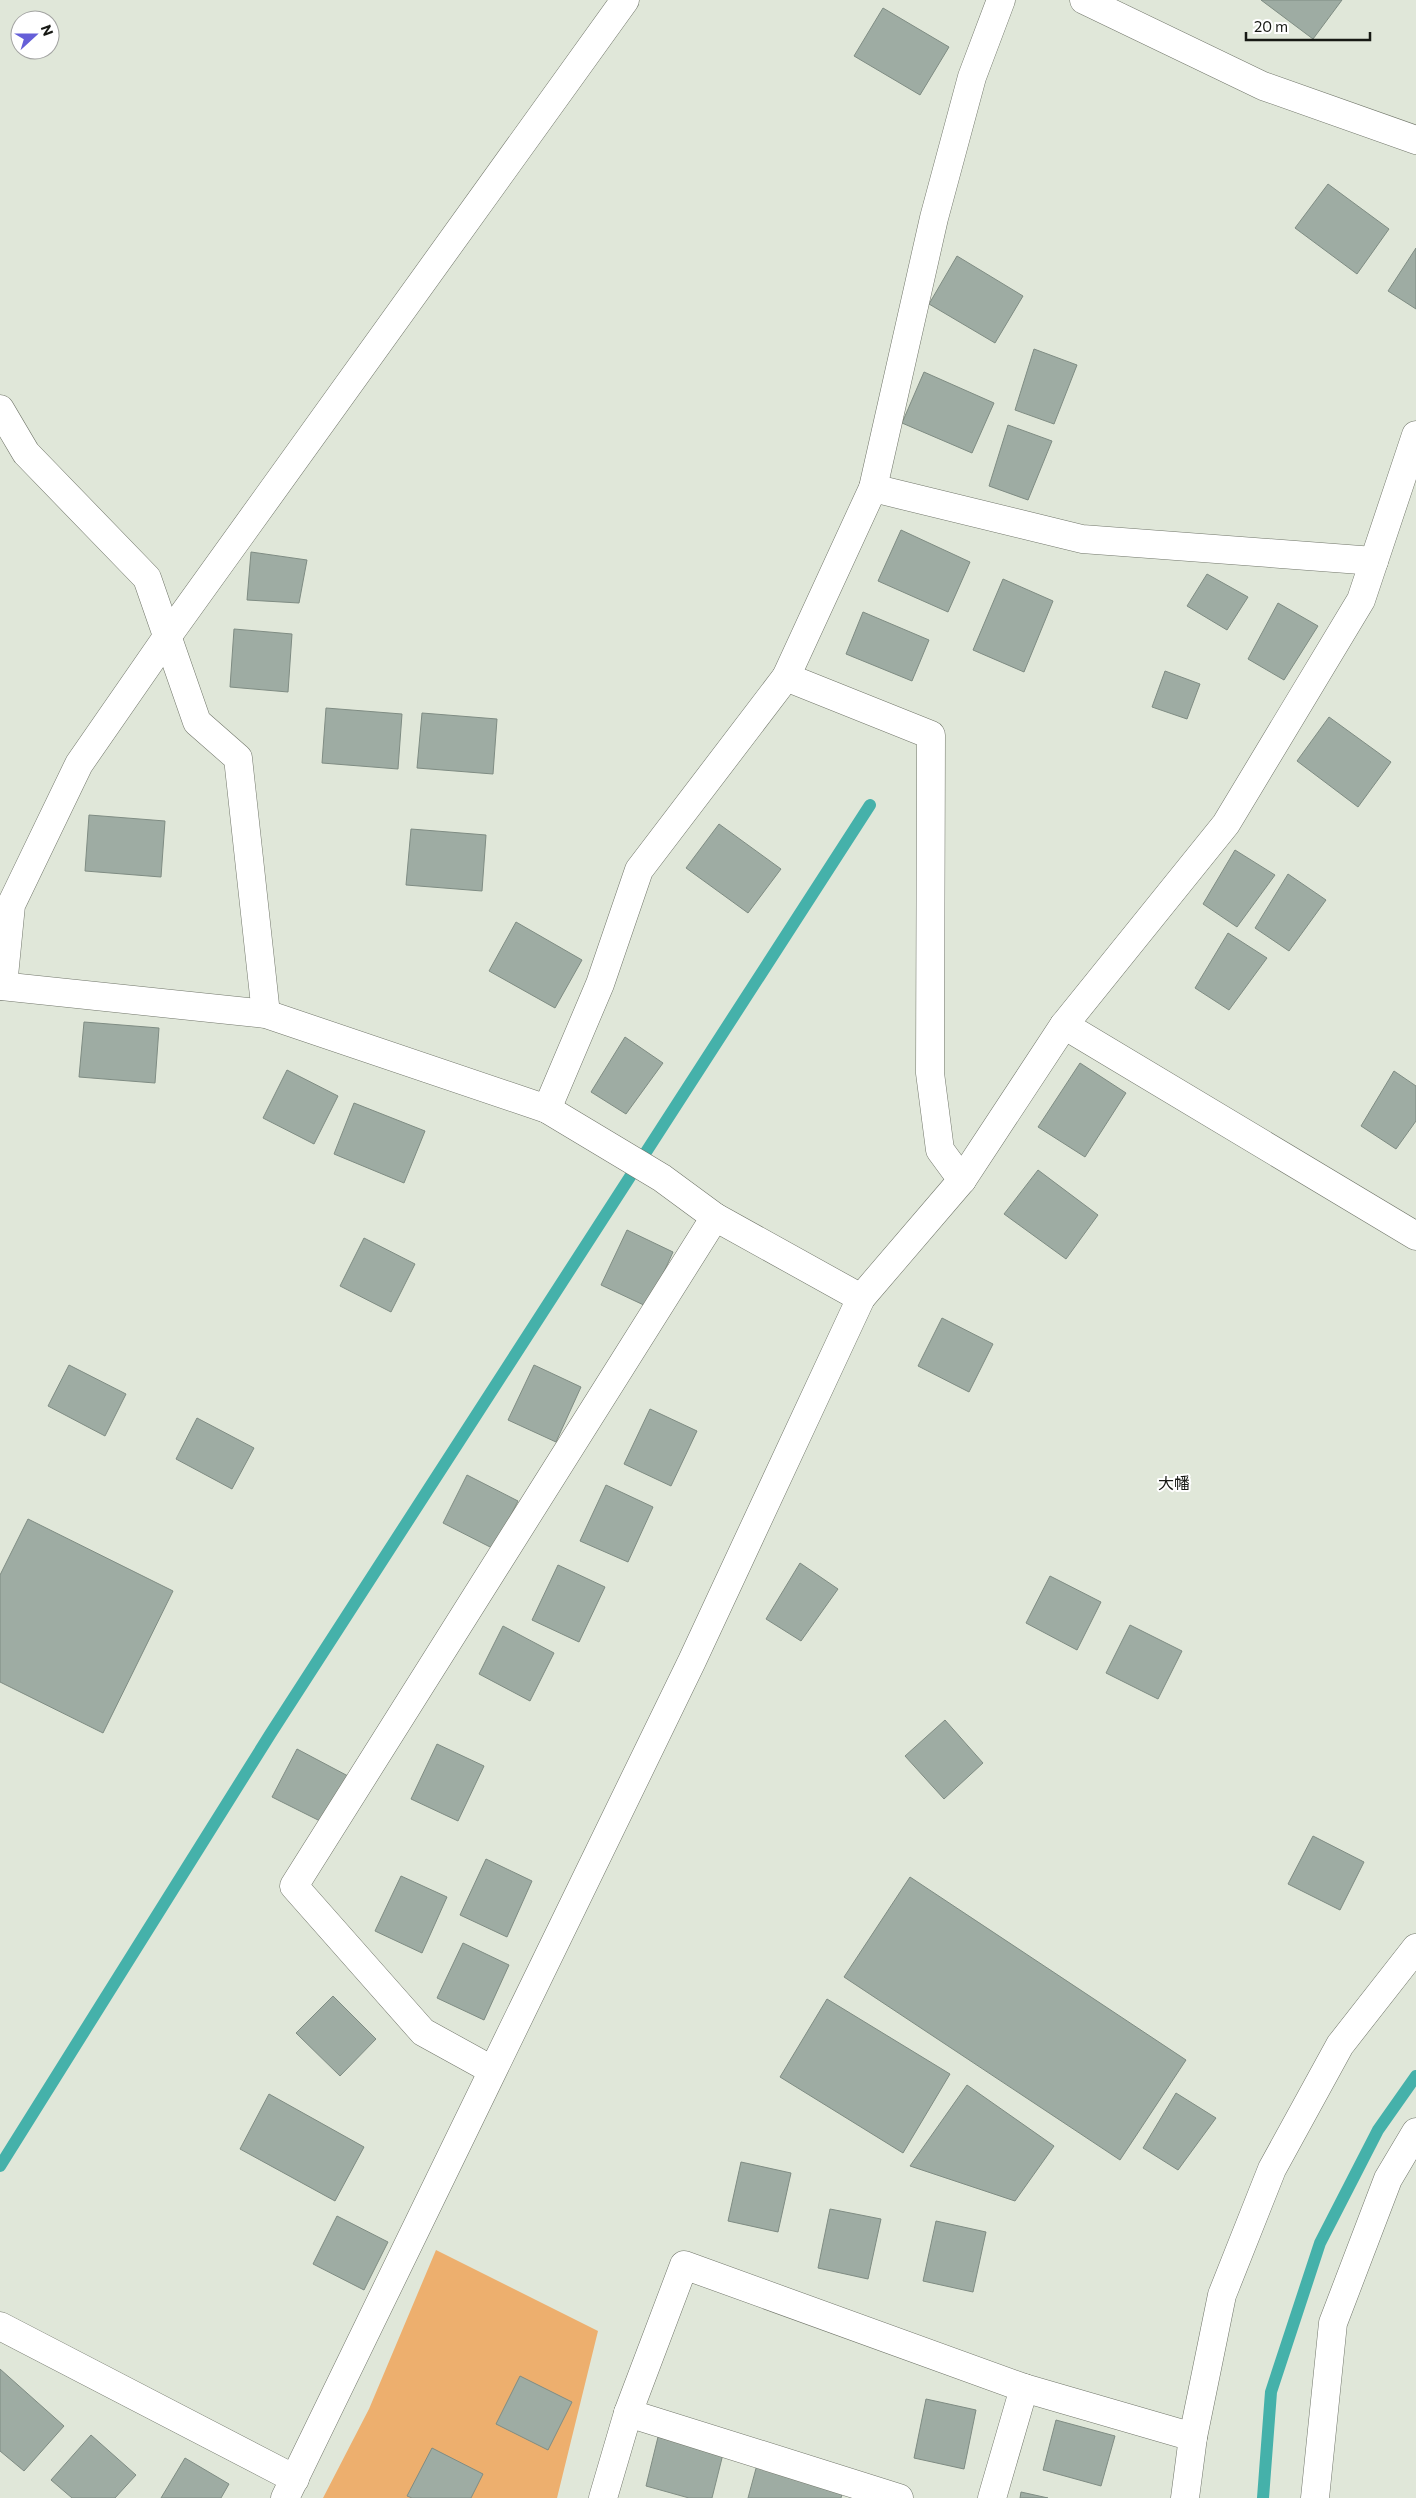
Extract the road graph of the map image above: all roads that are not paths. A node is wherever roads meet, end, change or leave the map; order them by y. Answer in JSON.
{"nodes":[{"id":1,"x":625,"y":0,"type":"edge"},
{"id":2,"x":1001,"y":0,"type":"edge"},
{"id":3,"x":1084,"y":0,"type":"edge"},
{"id":4,"x":1416,"y":140,"type":"edge"},
{"id":5,"x":0,"y":408,"type":"edge"},
{"id":6,"x":1416,"y":435,"type":"edge"},
{"id":7,"x":873,"y":488,"type":"junction"},
{"id":8,"x":1374,"y":561,"type":"junction"},
{"id":9,"x":167,"y":637,"type":"junction"},
{"id":10,"x":786,"y":677,"type":"junction"},
{"id":11,"x":2,"y":986,"type":"edge"},
{"id":12,"x":266,"y":1014,"type":"junction"},
{"id":13,"x":1064,"y":1025,"type":"junction"},
{"id":14,"x":547,"y":1109,"type":"junction"},
{"id":15,"x":962,"y":1180,"type":"junction"},
{"id":16,"x":715,"y":1217,"type":"junction"},
{"id":17,"x":1416,"y":1236,"type":"edge"},
{"id":18,"x":861,"y":1298,"type":"junction"},
{"id":19,"x":1416,"y":1948,"type":"edge"},
{"id":20,"x":492,"y":2070,"type":"junction"},
{"id":21,"x":1416,"y":2132,"type":"edge"},
{"id":22,"x":0,"y":2326,"type":"edge"},
{"id":23,"x":1024,"y":2388,"type":"junction"},
{"id":24,"x":628,"y":2413,"type":"junction"},
{"id":25,"x":1194,"y":2437,"type":"junction"},
{"id":26,"x":290,"y":2488,"type":"edge"},
{"id":27,"x":603,"y":2498,"type":"edge"},
{"id":28,"x":899,"y":2498,"type":"edge"},
{"id":29,"x":992,"y":2498,"type":"edge"},
{"id":30,"x":1186,"y":2498,"type":"edge"},
{"id":31,"x":1315,"y":2498,"type":"edge"}],
"edges":[{"from":1,"to":9,"type":"street"},
{"from":2,"to":7,"type":"street"},
{"from":3,"to":4,"type":"street"},
{"from":5,"to":9,"type":"street"},
{"from":6,"to":8,"type":"street"},
{"from":7,"to":8,"type":"street"},
{"from":7,"to":10,"type":"street"},
{"from":8,"to":13,"type":"street"},
{"from":9,"to":11,"type":"street"},
{"from":9,"to":12,"type":"street"},
{"from":10,"to":14,"type":"street"},
{"from":10,"to":15,"type":"street"},
{"from":11,"to":12,"type":"street"},
{"from":12,"to":14,"type":"street"},
{"from":13,"to":15,"type":"street"},
{"from":13,"to":17,"type":"street"},
{"from":14,"to":16,"type":"street"},
{"from":15,"to":18,"type":"street"},
{"from":16,"to":18,"type":"street"},
{"from":16,"to":20,"type":"street"},
{"from":18,"to":20,"type":"street"},
{"from":19,"to":25,"type":"street"},
{"from":20,"to":26,"type":"street"},
{"from":21,"to":31,"type":"street"},
{"from":22,"to":26,"type":"street"},
{"from":23,"to":24,"type":"street"},
{"from":23,"to":25,"type":"street"},
{"from":23,"to":29,"type":"street"},
{"from":24,"to":27,"type":"street"},
{"from":24,"to":28,"type":"street"},
{"from":25,"to":30,"type":"street"}]}
